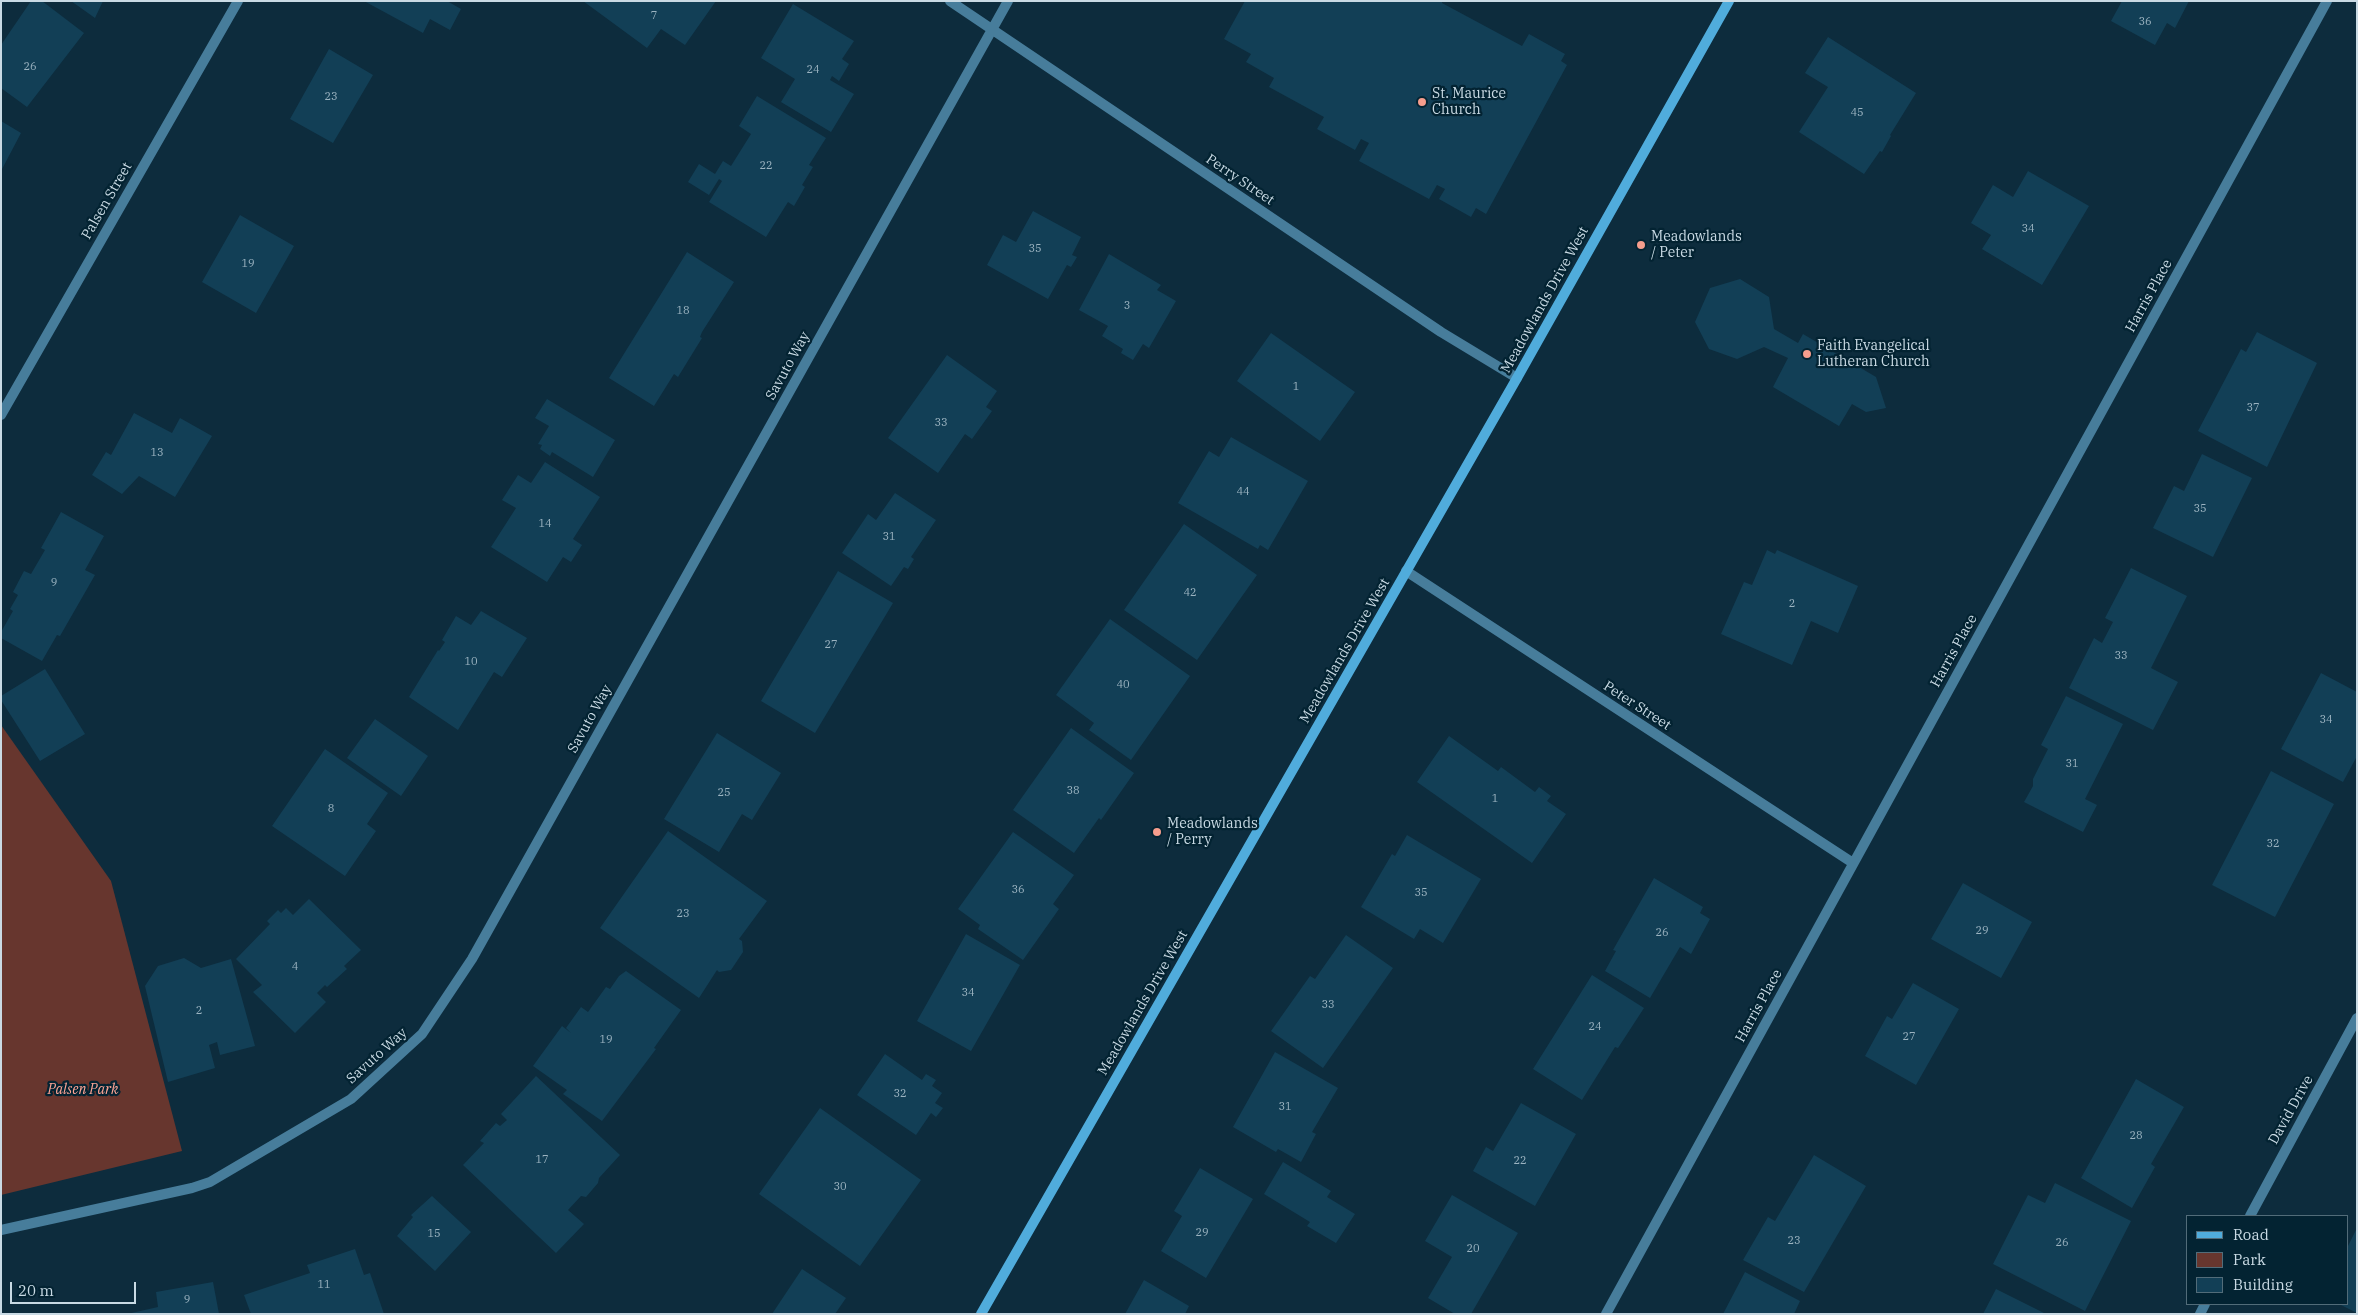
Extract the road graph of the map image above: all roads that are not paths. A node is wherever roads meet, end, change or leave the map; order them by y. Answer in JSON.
{"nodes":[{"id":1,"x":238,"y":1,"type":"edge"},
{"id":2,"x":950,"y":1,"type":"edge"},
{"id":3,"x":1008,"y":1,"type":"edge"},
{"id":4,"x":1729,"y":1,"type":"edge"},
{"id":5,"x":2326,"y":1,"type":"edge"},
{"id":6,"x":991,"y":30,"type":"junction"},
{"id":7,"x":1517,"y":378,"type":"junction"},
{"id":8,"x":1,"y":415,"type":"edge"},
{"id":9,"x":1406,"y":571,"type":"junction"},
{"id":10,"x":1853,"y":863,"type":"junction"},
{"id":11,"x":2357,"y":1018,"type":"edge"},
{"id":12,"x":2251,"y":1215,"type":"edge"},
{"id":13,"x":1,"y":1230,"type":"edge"},
{"id":14,"x":981,"y":1314,"type":"edge"},
{"id":15,"x":1606,"y":1314,"type":"edge"}],
"edges":[{"from":1,"to":8,"type":"street","name":"Palsen Street"},
{"from":2,"to":6,"type":"street","name":"Perry Street"},
{"from":3,"to":6,"type":"street","name":"Savuto Way"},
{"from":4,"to":7,"type":"main road","name":"Meadowlands Drive West"},
{"from":5,"to":10,"type":"street","name":"Harris Place"},
{"from":6,"to":7,"type":"street","name":"Perry Street"},
{"from":6,"to":13,"type":"street","name":"Savuto Way"},
{"from":7,"to":9,"type":"main road","name":"Meadowlands Drive West"},
{"from":9,"to":10,"type":"street","name":"Peter Street"},
{"from":9,"to":14,"type":"main road","name":"Meadowlands Drive West"},
{"from":10,"to":15,"type":"street","name":"Harris Place"},
{"from":11,"to":12,"type":"street","name":"David Drive"}]}
